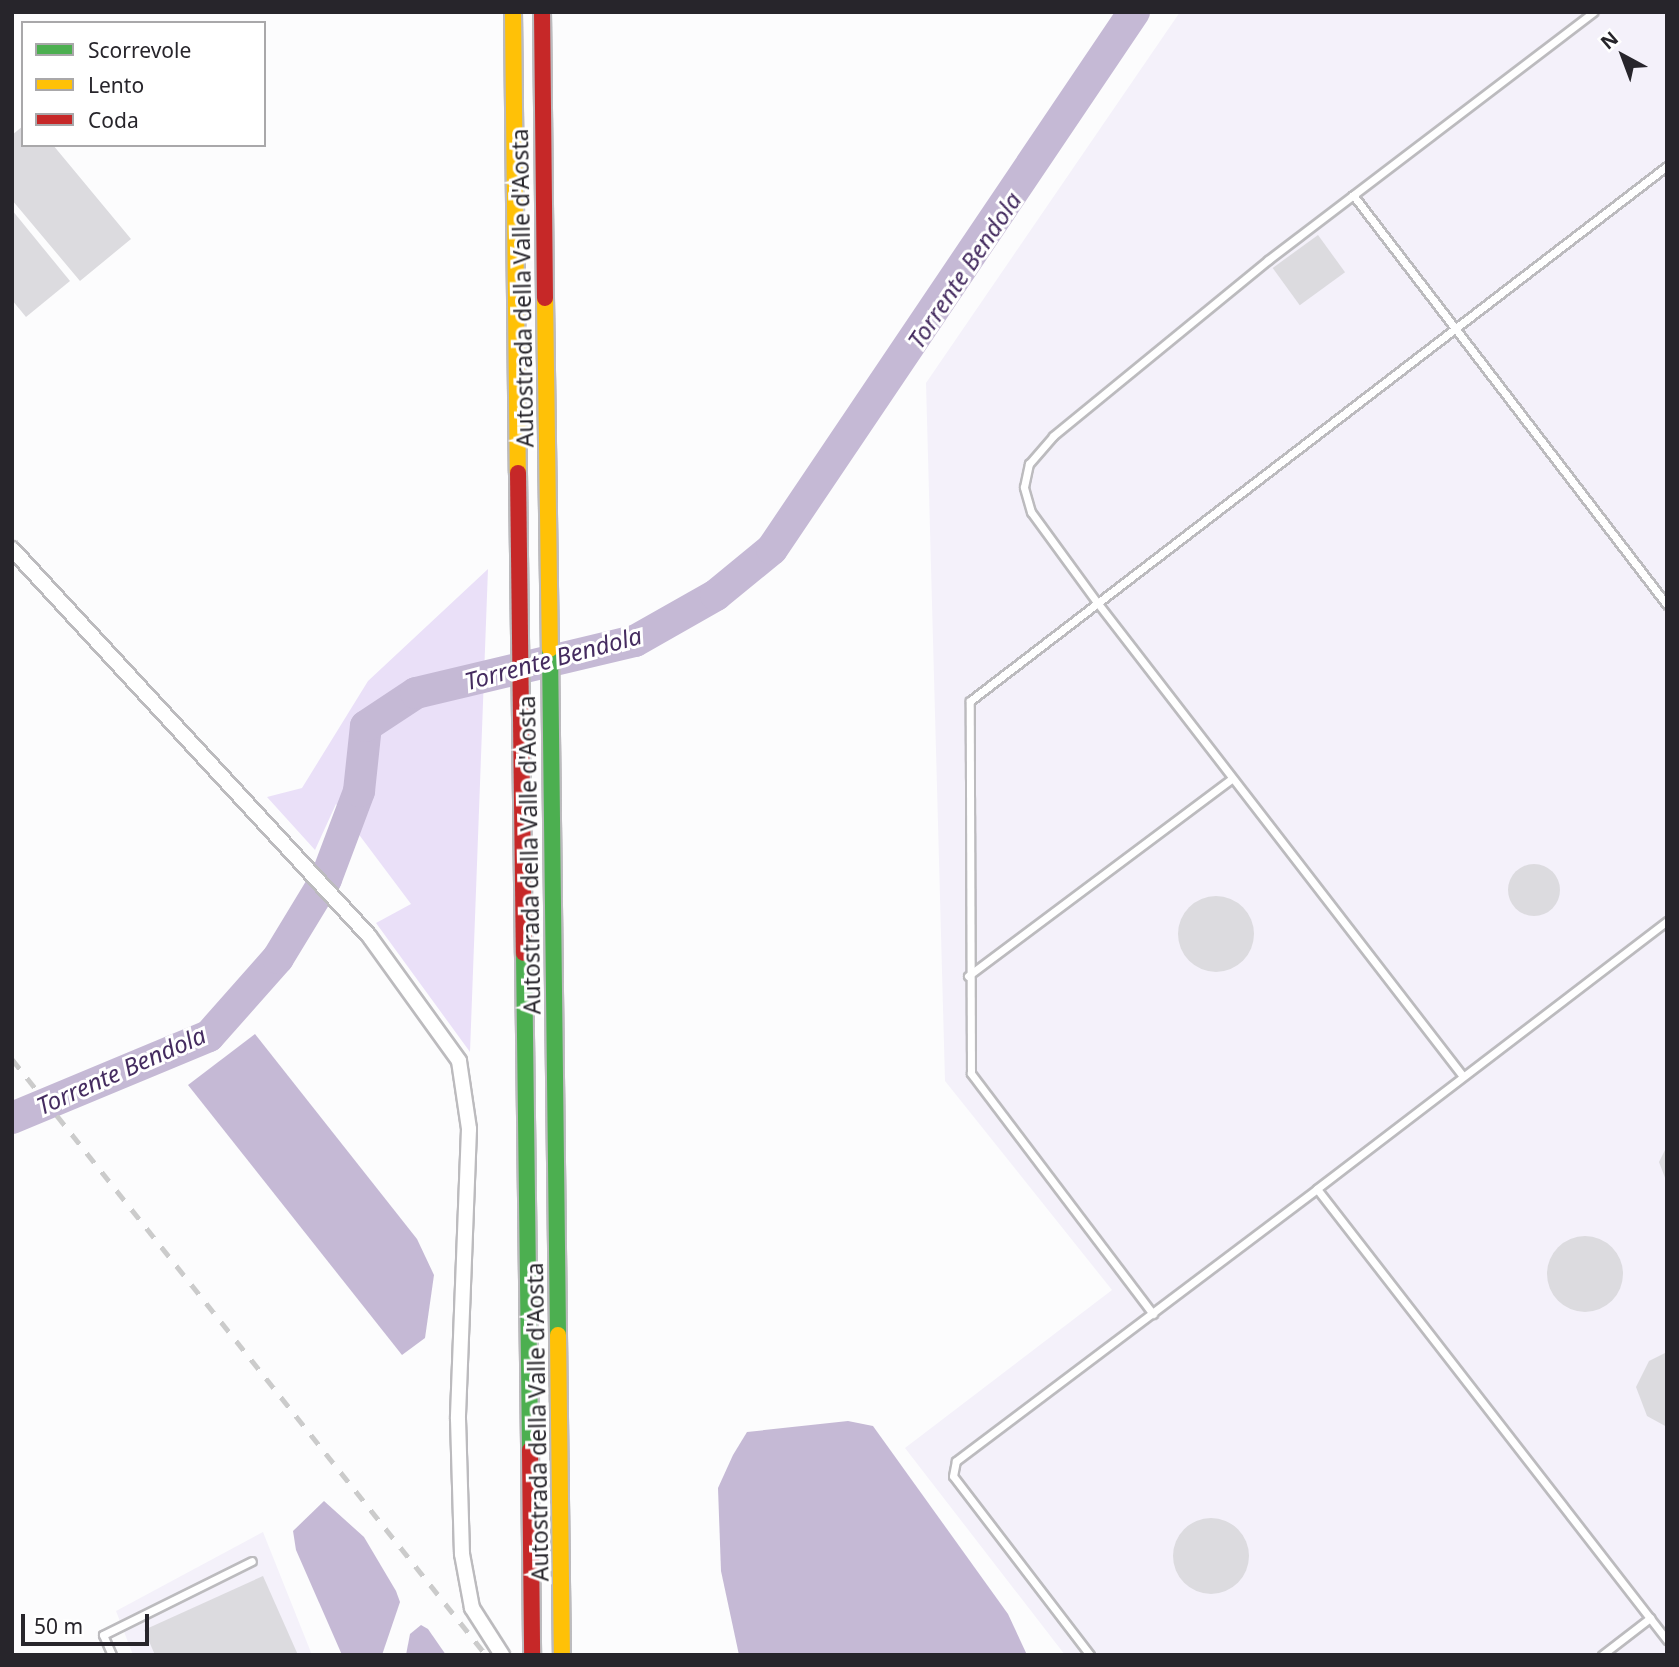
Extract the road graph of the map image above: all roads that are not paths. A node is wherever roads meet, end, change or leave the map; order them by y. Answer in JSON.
{"nodes":[{"id":1,"x":513,"y":12,"type":"edge"},
{"id":2,"x":542,"y":12,"type":"edge"},
{"id":3,"x":1593,"y":12,"type":"edge"},
{"id":4,"x":1667,"y":166,"type":"edge"},
{"id":5,"x":1353,"y":195,"type":"junction"},
{"id":6,"x":1454,"y":329,"type":"junction"},
{"id":7,"x":12,"y":549,"type":"edge"},
{"id":8,"x":1096,"y":601,"type":"junction"},
{"id":9,"x":1667,"y":606,"type":"edge"},
{"id":10,"x":1231,"y":779,"type":"junction"},
{"id":11,"x":1666,"y":922,"type":"edge"},
{"id":12,"x":968,"y":976,"type":"junction"},
{"id":13,"x":1462,"y":1075,"type":"junction"},
{"id":14,"x":1317,"y":1189,"type":"junction"},
{"id":15,"x":1153,"y":1314,"type":"junction"},
{"id":16,"x":252,"y":1561,"type":"dead end"},
{"id":17,"x":1650,"y":1618,"type":"junction"},
{"id":18,"x":1667,"y":1640,"type":"edge"},
{"id":19,"x":112,"y":1655,"type":"edge"},
{"id":20,"x":502,"y":1655,"type":"edge"},
{"id":21,"x":532,"y":1655,"type":"edge"},
{"id":22,"x":562,"y":1655,"type":"edge"},
{"id":23,"x":1090,"y":1655,"type":"edge"},
{"id":24,"x":1602,"y":1655,"type":"edge"}],
"edges":[{"from":1,"to":21,"type":"highway","name":"Autostrada della Valle d'Aosta"},
{"from":2,"to":22,"type":"highway","name":"Autostrada della Valle d'Aosta"},
{"from":3,"to":5,"type":"lane"},
{"from":4,"to":6,"type":"lane"},
{"from":5,"to":6,"type":"lane"},
{"from":5,"to":8,"type":"lane"},
{"from":6,"to":8,"type":"lane"},
{"from":6,"to":9,"type":"lane"},
{"from":7,"to":20,"type":"street"},
{"from":8,"to":10,"type":"lane"},
{"from":8,"to":12,"type":"lane"},
{"from":10,"to":12,"type":"lane"},
{"from":10,"to":13,"type":"lane"},
{"from":11,"to":13,"type":"lane"},
{"from":12,"to":15,"type":"lane"},
{"from":13,"to":14,"type":"lane"},
{"from":14,"to":15,"type":"lane"},
{"from":14,"to":17,"type":"lane"},
{"from":15,"to":23,"type":"lane"},
{"from":16,"to":19,"type":"lane"},
{"from":17,"to":18,"type":"lane"},
{"from":17,"to":24,"type":"lane"}]}
